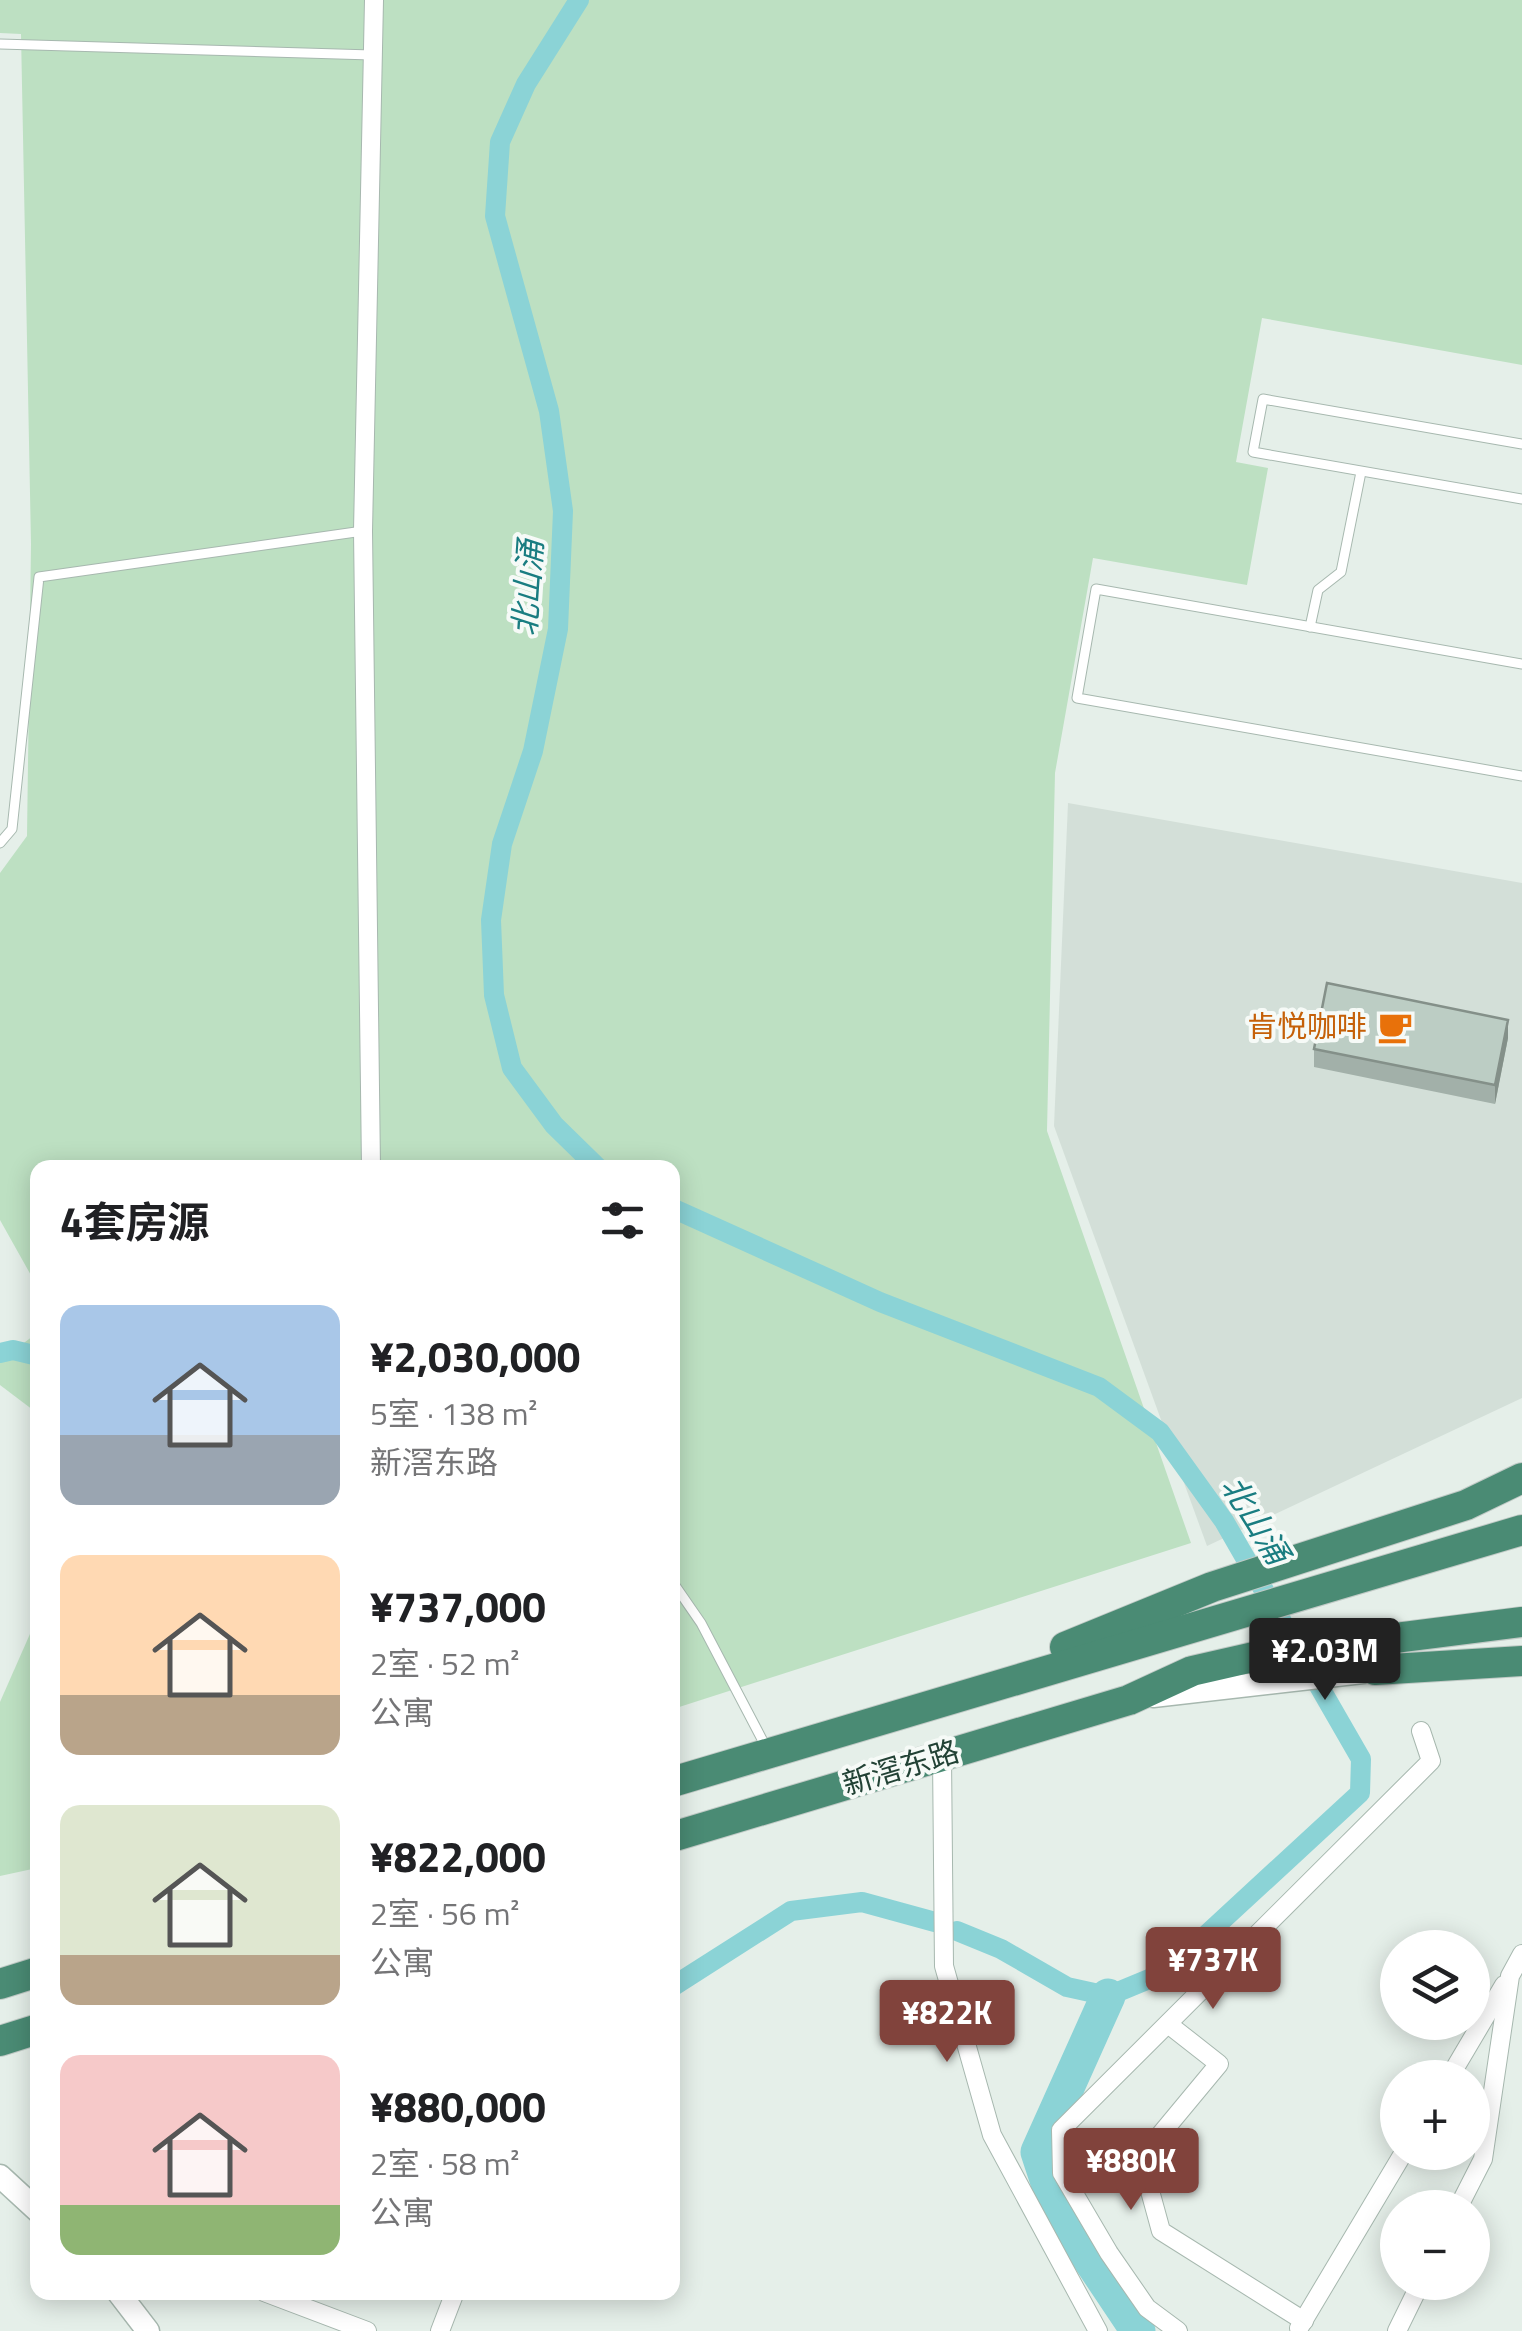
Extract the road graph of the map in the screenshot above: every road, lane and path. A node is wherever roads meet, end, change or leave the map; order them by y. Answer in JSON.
{"nodes":[{"id":1,"x":374,"y":0,"type":"edge"},
{"id":2,"x":0,"y":44,"type":"edge"},
{"id":3,"x":372,"y":55,"type":"junction"},
{"id":4,"x":1522,"y":444,"type":"edge"},
{"id":5,"x":1360,"y":472,"type":"junction"},
{"id":6,"x":1522,"y":499,"type":"edge"},
{"id":7,"x":363,"y":531,"type":"junction"},
{"id":8,"x":1310,"y":627,"type":"junction"},
{"id":9,"x":1522,"y":664,"type":"edge"},
{"id":10,"x":1522,"y":776,"type":"edge"},
{"id":11,"x":0,"y":843,"type":"edge"},
{"id":12,"x":371,"y":1160,"type":"edge"},
{"id":13,"x":1522,"y":1478,"type":"edge"},
{"id":14,"x":1507,"y":1490,"type":"edge"},
{"id":15,"x":1522,"y":1530,"type":"edge"},
{"id":16,"x":680,"y":1593,"type":"edge"},
{"id":17,"x":1522,"y":1622,"type":"edge"},
{"id":18,"x":1522,"y":1657,"type":"edge"},
{"id":19,"x":1265,"y":1669,"type":"junction"},
{"id":20,"x":1376,"y":1670,"type":"joint"},
{"id":21,"x":876,"y":1722,"type":"junction"},
{"id":22,"x":1422,"y":1731,"type":"dead end"},
{"id":23,"x":770,"y":1754,"type":"junction"},
{"id":24,"x":942,"y":1756,"type":"junction"},
{"id":25,"x":680,"y":1780,"type":"edge"},
{"id":26,"x":680,"y":1835,"type":"edge"},
{"id":27,"x":1522,"y":1954,"type":"edge"},
{"id":28,"x":30,"y":1975,"type":"edge"},
{"id":29,"x":1510,"y":1976,"type":"junction"},
{"id":30,"x":0,"y":1984,"type":"edge"},
{"id":31,"x":1168,"y":2024,"type":"junction"},
{"id":32,"x":30,"y":2032,"type":"edge"},
{"id":33,"x":0,"y":2041,"type":"edge"},
{"id":34,"x":1460,"y":2060,"type":"edge"},
{"id":35,"x":1393,"y":2170,"type":"edge"},
{"id":36,"x":0,"y":2176,"type":"edge"},
{"id":37,"x":1467,"y":2190,"type":"edge"},
{"id":38,"x":30,"y":2204,"type":"edge"},
{"id":39,"x":124,"y":2300,"type":"edge"},
{"id":40,"x":285,"y":2300,"type":"edge"},
{"id":41,"x":452,"y":2300,"type":"edge"},
{"id":42,"x":1412,"y":2300,"type":"edge"},
{"id":43,"x":1301,"y":2326,"type":"edge"},
{"id":44,"x":148,"y":2331,"type":"edge"},
{"id":45,"x":367,"y":2331,"type":"edge"},
{"id":46,"x":440,"y":2331,"type":"edge"},
{"id":47,"x":1098,"y":2331,"type":"edge"},
{"id":48,"x":1178,"y":2331,"type":"edge"},
{"id":49,"x":1397,"y":2331,"type":"edge"}],
"edges":[{"from":1,"to":3,"type":"street"},
{"from":2,"to":3,"type":"lane"},
{"from":3,"to":7,"type":"street"},
{"from":4,"to":5,"type":"lane"},
{"from":5,"to":6,"type":"lane"},
{"from":5,"to":8,"type":"lane"},
{"from":7,"to":11,"type":"lane"},
{"from":7,"to":12,"type":"street"},
{"from":8,"to":9,"type":"lane"},
{"from":8,"to":10,"type":"lane"},
{"from":13,"to":14,"type":"highway"},
{"from":14,"to":21,"type":"highway"},
{"from":15,"to":21,"type":"highway","name":"新滘东路"},
{"from":16,"to":23,"type":"lane"},
{"from":17,"to":19,"type":"highway","name":"新滘东路"},
{"from":18,"to":20,"type":"highway"},
{"from":19,"to":20,"type":"street"},
{"from":19,"to":24,"type":"highway","name":"新滘东路"},
{"from":21,"to":23,"type":"highway","name":"新滘东路"},
{"from":22,"to":31,"type":"street"},
{"from":23,"to":25,"type":"highway","name":"新滘东路"},
{"from":24,"to":26,"type":"highway","name":"新滘东路"},
{"from":24,"to":47,"type":"street"},
{"from":27,"to":29,"type":"street"},
{"from":28,"to":30,"type":"highway"},
{"from":29,"to":34,"type":"street"},
{"from":29,"to":37,"type":"street"},
{"from":31,"to":43,"type":"street"},
{"from":31,"to":48,"type":"street"},
{"from":32,"to":33,"type":"highway"},
{"from":35,"to":43,"type":"street"},
{"from":36,"to":38,"type":"street"},
{"from":39,"to":44,"type":"street"},
{"from":40,"to":45,"type":"street"},
{"from":41,"to":46,"type":"street"},
{"from":42,"to":49,"type":"street"}]}
